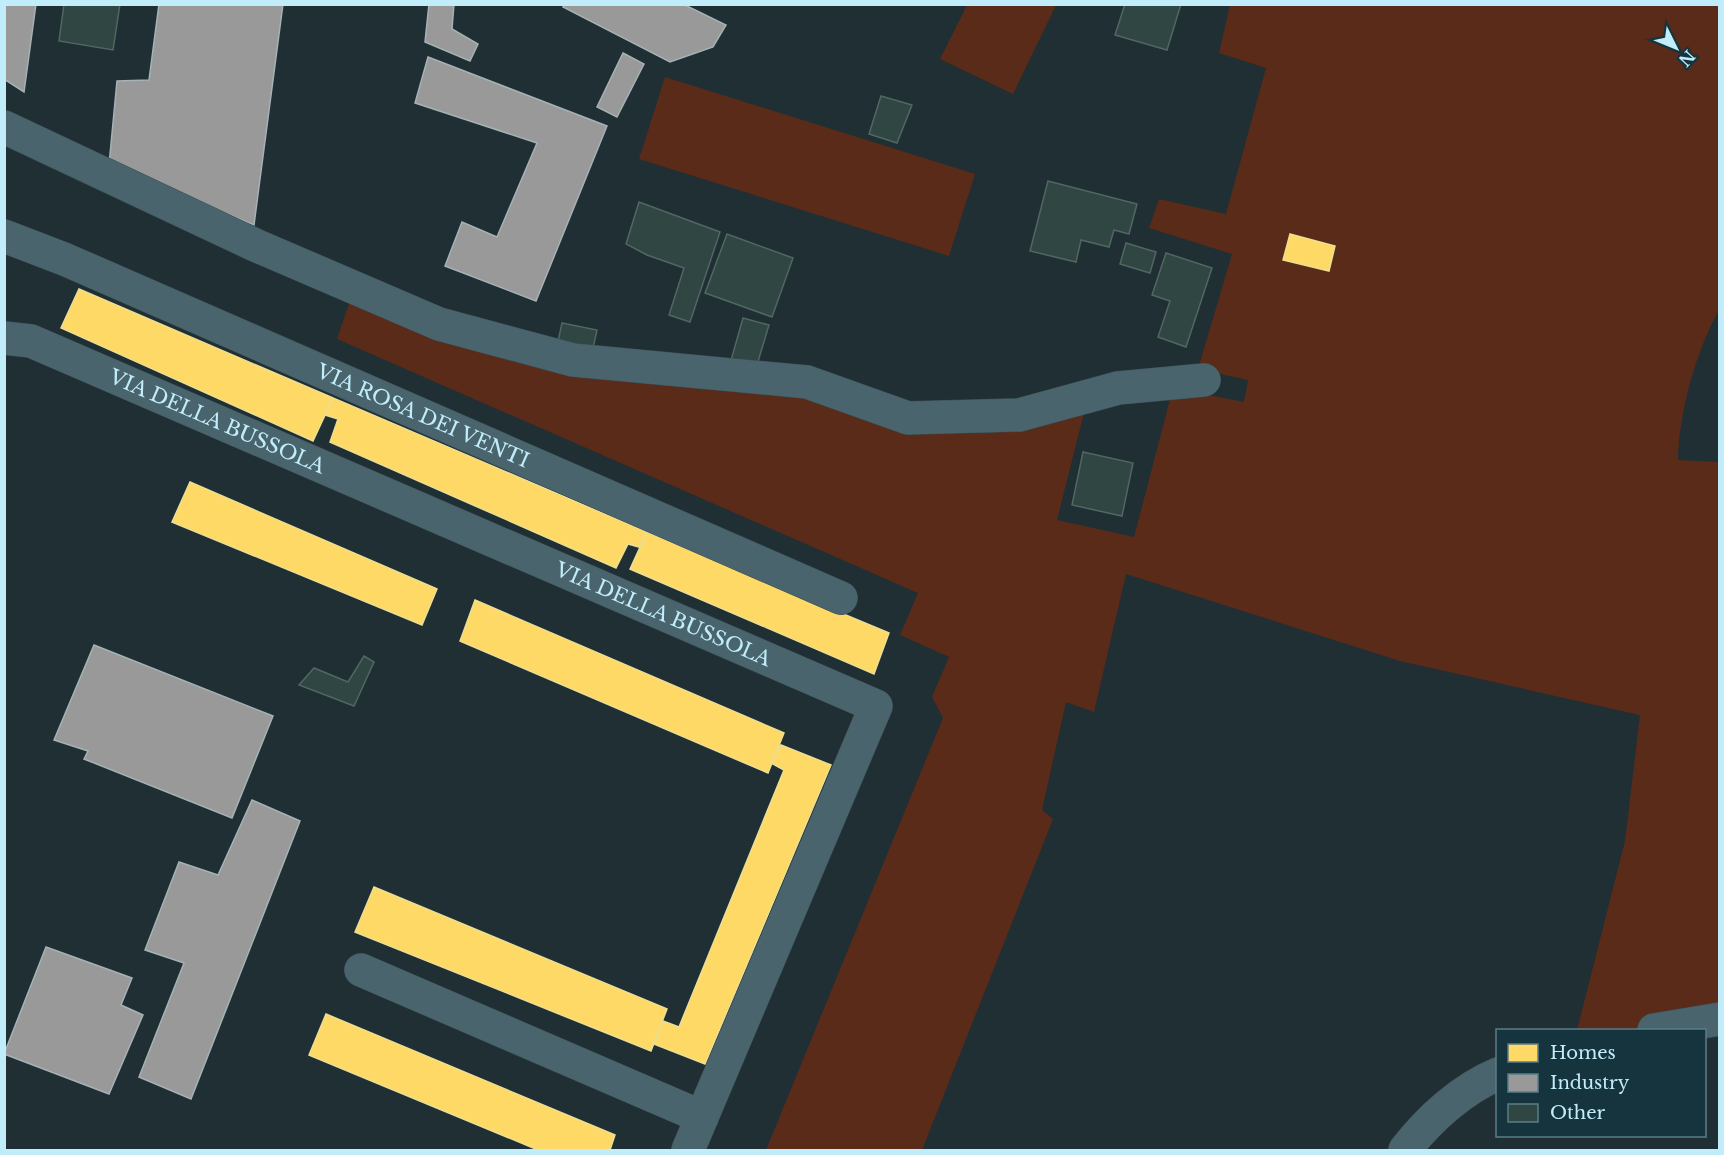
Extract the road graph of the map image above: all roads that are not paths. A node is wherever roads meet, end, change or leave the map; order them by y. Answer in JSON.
{"nodes":[{"id":1,"x":4,"y":127,"type":"edge"},
{"id":2,"x":4,"y":236,"type":"edge"},
{"id":3,"x":4,"y":338,"type":"edge"},
{"id":4,"x":1204,"y":380,"type":"dead end"},
{"id":5,"x":841,"y":598,"type":"dead end"},
{"id":6,"x":361,"y":970,"type":"dead end"},
{"id":7,"x":1719,"y":1019,"type":"edge"},
{"id":8,"x":1660,"y":1029,"type":"edge"},
{"id":9,"x":1496,"y":1074,"type":"edge"},
{"id":10,"x":702,"y":1117,"type":"junction"},
{"id":11,"x":688,"y":1150,"type":"edge"},
{"id":12,"x":1406,"y":1150,"type":"edge"}],
"edges":[{"from":1,"to":4,"type":"street"},
{"from":2,"to":5,"type":"street","name":"VIA ROSA DEI VENTI"},
{"from":3,"to":10,"type":"street","name":"VIA DELLA BUSSOLA"},
{"from":6,"to":10,"type":"street"},
{"from":7,"to":8,"type":"street"},
{"from":9,"to":12,"type":"street"},
{"from":10,"to":11,"type":"street","name":"VIA DELLA BUSSOLA"}]}
